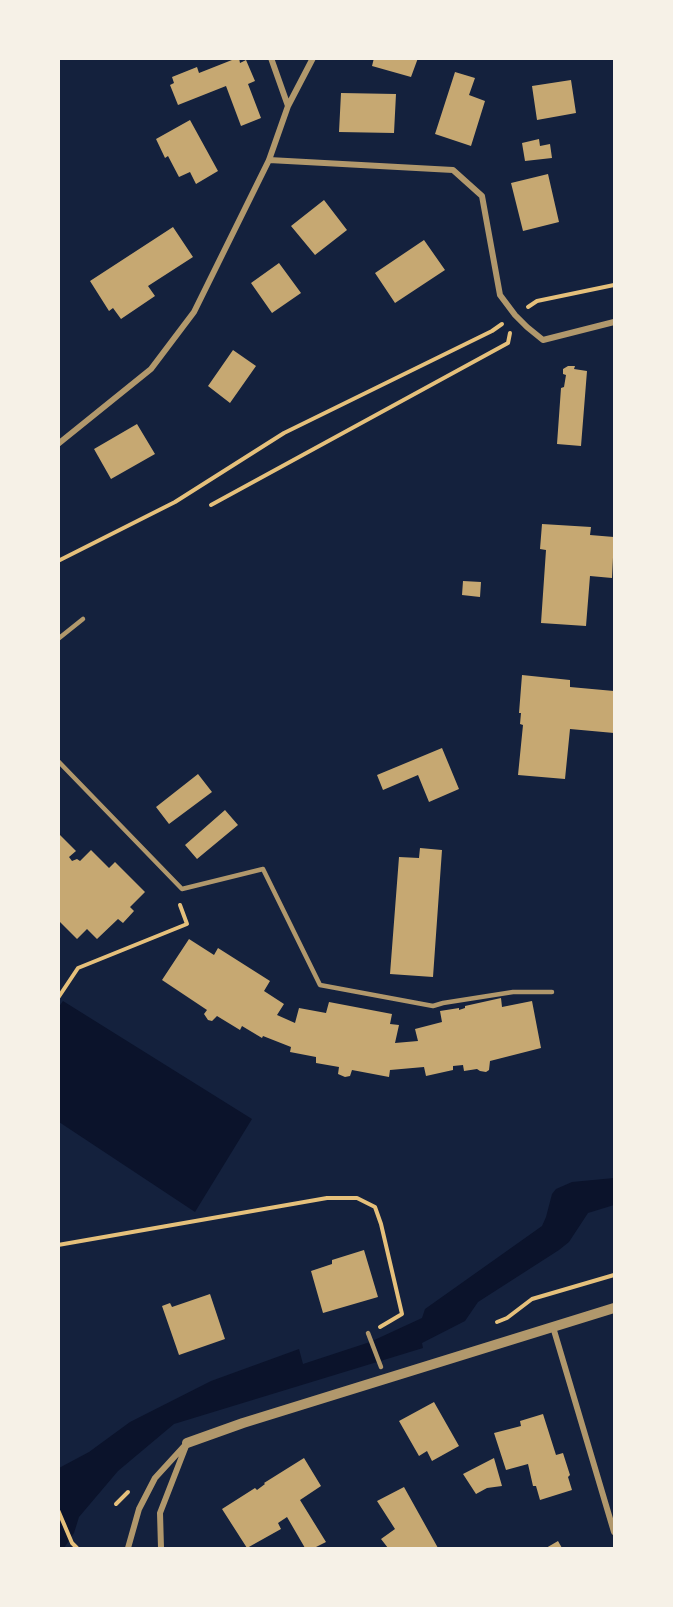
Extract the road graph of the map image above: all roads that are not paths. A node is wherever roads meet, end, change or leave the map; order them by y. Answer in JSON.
{"nodes":[{"id":1,"x":271,"y":58,"type":"edge"},
{"id":2,"x":314,"y":58,"type":"edge"},
{"id":3,"x":288,"y":106,"type":"junction"},
{"id":4,"x":268,"y":160,"type":"junction"},
{"id":5,"x":615,"y":321,"type":"edge"},
{"id":6,"x":58,"y":444,"type":"edge"},
{"id":7,"x":83,"y":619,"type":"dead end"},
{"id":8,"x":58,"y":639,"type":"edge"},
{"id":9,"x":58,"y":761,"type":"edge"},
{"id":10,"x":552,"y":992,"type":"dead end"},
{"id":11,"x":615,"y":1308,"type":"edge"},
{"id":12,"x":553,"y":1326,"type":"junction"},
{"id":13,"x":368,"y":1333,"type":"road end"},
{"id":14,"x":381,"y":1367,"type":"dead end"},
{"id":15,"x":187,"y":1443,"type":"junction"},
{"id":16,"x":615,"y":1532,"type":"edge"},
{"id":17,"x":128,"y":1548,"type":"edge"},
{"id":18,"x":161,"y":1548,"type":"edge"}],
"edges":[{"from":1,"to":3,"type":"street"},
{"from":2,"to":3,"type":"street"},
{"from":3,"to":4,"type":"street"},
{"from":4,"to":5,"type":"street"},
{"from":4,"to":6,"type":"street"},
{"from":7,"to":8,"type":"lane"},
{"from":9,"to":10,"type":"lane"},
{"from":11,"to":12,"type":"street"},
{"from":12,"to":15,"type":"street"},
{"from":12,"to":16,"type":"street"},
{"from":13,"to":14,"type":"lane"},
{"from":15,"to":17,"type":"street"},
{"from":15,"to":18,"type":"street"}]}
